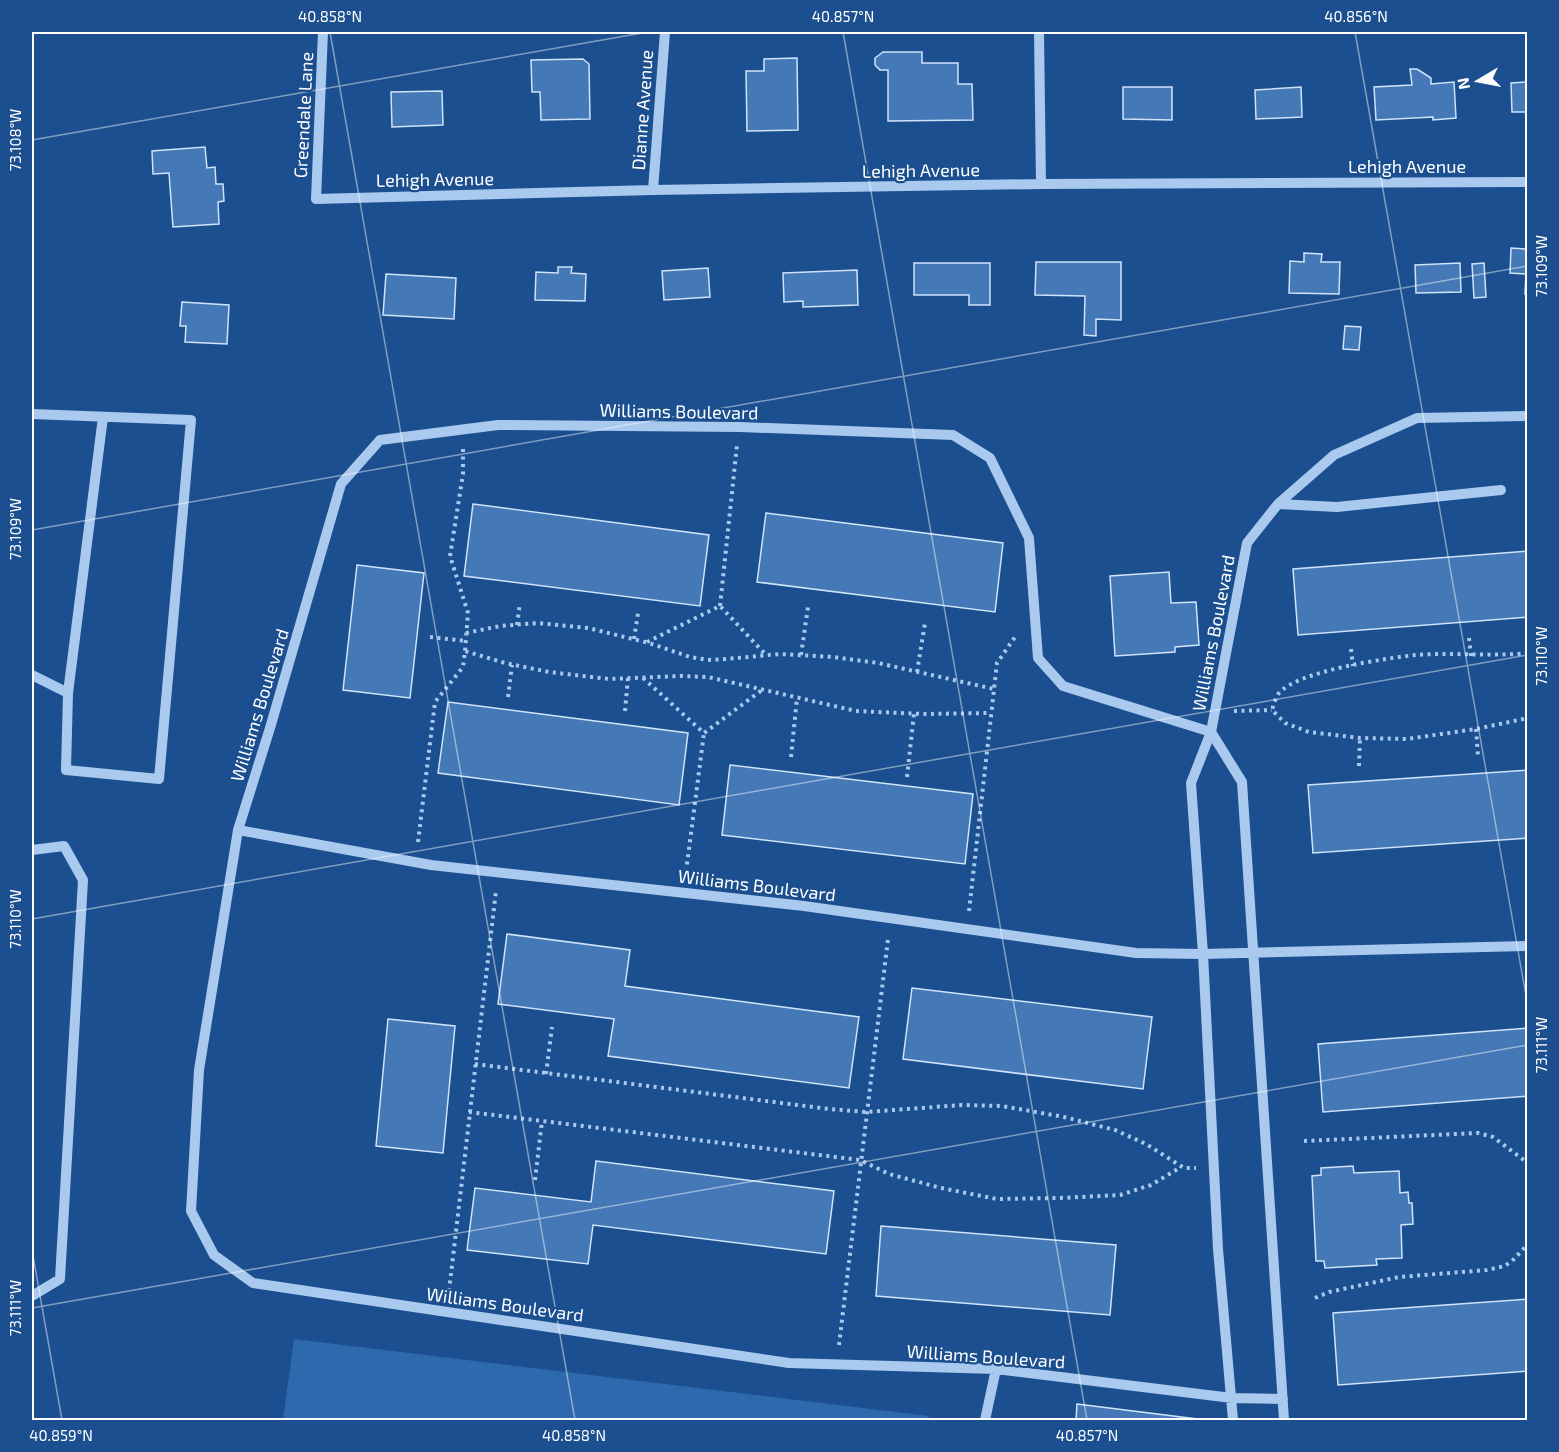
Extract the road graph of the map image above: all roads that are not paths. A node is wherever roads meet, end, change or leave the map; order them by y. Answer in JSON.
{"nodes":[{"id":1,"x":323,"y":32,"type":"edge"},
{"id":2,"x":665,"y":32,"type":"edge"},
{"id":3,"x":1039,"y":32,"type":"edge"},
{"id":4,"x":1527,"y":182,"type":"edge"},
{"id":5,"x":1041,"y":184,"type":"junction"},
{"id":6,"x":652,"y":190,"type":"junction"},
{"id":7,"x":316,"y":199,"type":"joint"},
{"id":8,"x":32,"y":414,"type":"edge"},
{"id":9,"x":1527,"y":416,"type":"edge"},
{"id":10,"x":103,"y":417,"type":"junction"},
{"id":11,"x":1501,"y":490,"type":"dead end"},
{"id":12,"x":1278,"y":504,"type":"junction"},
{"id":13,"x":32,"y":675,"type":"edge"},
{"id":14,"x":68,"y":693,"type":"junction"},
{"id":15,"x":1211,"y":732,"type":"junction"},
{"id":16,"x":238,"y":830,"type":"junction"},
{"id":17,"x":32,"y":850,"type":"edge"},
{"id":18,"x":1527,"y":946,"type":"edge"},
{"id":19,"x":1254,"y":952,"type":"junction"},
{"id":20,"x":1203,"y":954,"type":"junction"},
{"id":21,"x":32,"y":1296,"type":"edge"},
{"id":22,"x":996,"y":1369,"type":"junction"},
{"id":23,"x":1232,"y":1398,"type":"junction"},
{"id":24,"x":1283,"y":1399,"type":"junction"},
{"id":25,"x":985,"y":1420,"type":"edge"},
{"id":26,"x":1233,"y":1420,"type":"edge"},
{"id":27,"x":1284,"y":1420,"type":"edge"}],
"edges":[{"from":1,"to":7,"type":"street","name":"Greendale Lane"},
{"from":2,"to":6,"type":"street","name":"Dianne Avenue"},
{"from":3,"to":5,"type":"street"},
{"from":4,"to":5,"type":"street","name":"Lehigh Avenue"},
{"from":5,"to":6,"type":"street","name":"Lehigh Avenue"},
{"from":6,"to":7,"type":"street","name":"Lehigh Avenue"},
{"from":8,"to":10,"type":"street"},
{"from":9,"to":12,"type":"street","name":"Williams Boulevard"},
{"from":10,"to":14,"type":"street"},
{"from":10,"to":14,"type":"street"},
{"from":11,"to":12,"type":"street"},
{"from":12,"to":15,"type":"street","name":"Williams Boulevard"},
{"from":13,"to":14,"type":"street"},
{"from":15,"to":16,"type":"street","name":"Williams Boulevard"},
{"from":15,"to":19,"type":"street","name":"Williams Boulevard"},
{"from":15,"to":20,"type":"street","name":"Williams Boulevard"},
{"from":16,"to":20,"type":"street","name":"Williams Boulevard"},
{"from":16,"to":22,"type":"street","name":"Williams Boulevard"},
{"from":17,"to":21,"type":"street"},
{"from":18,"to":19,"type":"street","name":"Williams Boulevard"},
{"from":19,"to":20,"type":"street","name":"Williams Boulevard"},
{"from":19,"to":24,"type":"street","name":"Williams Boulevard"},
{"from":20,"to":23,"type":"street","name":"Williams Boulevard"},
{"from":22,"to":23,"type":"street","name":"Williams Boulevard"},
{"from":22,"to":25,"type":"street"},
{"from":23,"to":24,"type":"street","name":"Williams Boulevard"},
{"from":23,"to":26,"type":"street","name":"Williams Boulevard"},
{"from":24,"to":27,"type":"street","name":"Williams Boulevard"}]}
